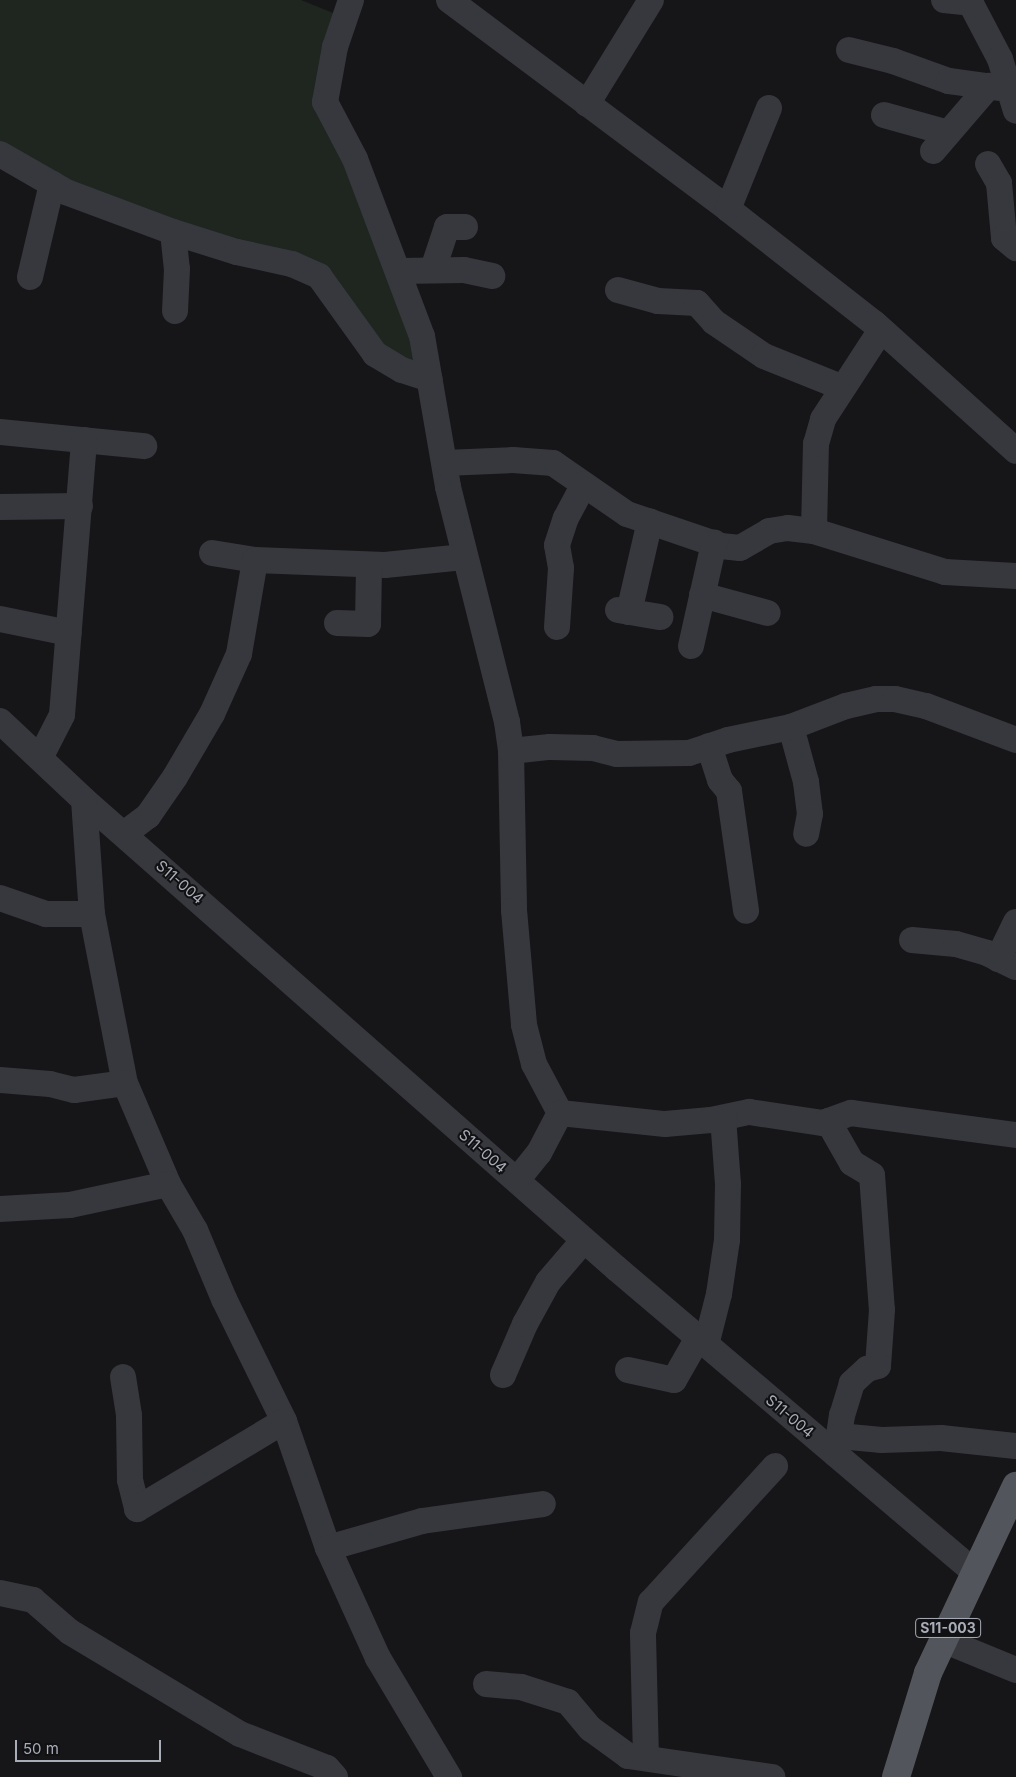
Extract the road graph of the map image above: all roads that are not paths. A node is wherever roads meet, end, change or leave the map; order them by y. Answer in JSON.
{"nodes":[{"id":1,"x":351,"y":0,"type":"edge"},
{"id":2,"x":450,"y":0,"type":"edge"},
{"id":3,"x":651,"y":0,"type":"edge"},
{"id":4,"x":944,"y":0,"type":"edge"},
{"id":5,"x":970,"y":1,"type":"edge"},
{"id":6,"x":481,"y":10,"type":"edge"},
{"id":7,"x":849,"y":50,"type":"dead end"},
{"id":8,"x":1005,"y":95,"type":"edge"},
{"id":9,"x":587,"y":104,"type":"junction"},
{"id":10,"x":770,"y":108,"type":"dead end"},
{"id":11,"x":884,"y":116,"type":"dead end"},
{"id":12,"x":0,"y":154,"type":"edge"},
{"id":13,"x":988,"y":164,"type":"dead end"},
{"id":14,"x":52,"y":184,"type":"junction"},
{"id":15,"x":728,"y":209,"type":"junction"},
{"id":16,"x":465,"y":227,"type":"dead end"},
{"id":17,"x":173,"y":232,"type":"junction"},
{"id":18,"x":1016,"y":248,"type":"edge"},
{"id":19,"x":433,"y":269,"type":"junction"},
{"id":20,"x":400,"y":271,"type":"junction"},
{"id":21,"x":492,"y":276,"type":"dead end"},
{"id":22,"x":30,"y":277,"type":"dead end"},
{"id":23,"x":618,"y":290,"type":"dead end"},
{"id":24,"x":175,"y":311,"type":"dead end"},
{"id":25,"x":881,"y":330,"type":"junction"},
{"id":26,"x":430,"y":379,"type":"junction"},
{"id":27,"x":841,"y":387,"type":"junction"},
{"id":28,"x":0,"y":432,"type":"edge"},
{"id":29,"x":84,"y":440,"type":"junction"},
{"id":30,"x":144,"y":446,"type":"dead end"},
{"id":31,"x":1016,"y":451,"type":"edge"},
{"id":32,"x":445,"y":464,"type":"junction"},
{"id":33,"x":584,"y":484,"type":"junction"},
{"id":34,"x":80,"y":506,"type":"junction"},
{"id":35,"x":0,"y":507,"type":"edge"},
{"id":36,"x":650,"y":521,"type":"junction"},
{"id":37,"x":814,"y":531,"type":"junction"},
{"id":38,"x":714,"y":543,"type":"junction"},
{"id":39,"x":212,"y":553,"type":"dead end"},
{"id":40,"x":464,"y":558,"type":"junction"},
{"id":41,"x":255,"y":560,"type":"junction"},
{"id":42,"x":369,"y":565,"type":"junction"},
{"id":43,"x":1016,"y":576,"type":"edge"},
{"id":44,"x":702,"y":595,"type":"junction"},
{"id":45,"x":768,"y":613,"type":"dead end"},
{"id":46,"x":660,"y":618,"type":"dead end"},
{"id":47,"x":0,"y":619,"type":"edge"},
{"id":48,"x":337,"y":622,"type":"dead end"},
{"id":49,"x":557,"y":627,"type":"dead end"},
{"id":50,"x":69,"y":633,"type":"junction"},
{"id":51,"x":691,"y":646,"type":"dead end"},
{"id":52,"x":0,"y":721,"type":"edge"},
{"id":53,"x":791,"y":727,"type":"junction"},
{"id":54,"x":1016,"y":740,"type":"edge"},
{"id":55,"x":709,"y":746,"type":"junction"},
{"id":56,"x":511,"y":751,"type":"junction"},
{"id":57,"x":40,"y":758,"type":"junction"},
{"id":58,"x":84,"y":800,"type":"junction"},
{"id":59,"x":124,"y":834,"type":"junction"},
{"id":60,"x":806,"y":834,"type":"dead end"},
{"id":61,"x":0,"y":898,"type":"edge"},
{"id":62,"x":746,"y":911,"type":"dead end"},
{"id":63,"x":92,"y":914,"type":"junction"},
{"id":64,"x":1016,"y":922,"type":"edge"},
{"id":65,"x":912,"y":940,"type":"dead end"},
{"id":66,"x":1007,"y":963,"type":"edge"},
{"id":67,"x":0,"y":1080,"type":"edge"},
{"id":68,"x":125,"y":1082,"type":"junction"},
{"id":69,"x":560,"y":1112,"type":"junction"},
{"id":70,"x":723,"y":1118,"type":"junction"},
{"id":71,"x":828,"y":1121,"type":"junction"},
{"id":72,"x":1016,"y":1135,"type":"edge"},
{"id":73,"x":517,"y":1180,"type":"junction"},
{"id":74,"x":168,"y":1184,"type":"junction"},
{"id":75,"x":0,"y":1209,"type":"edge"},
{"id":76,"x":584,"y":1240,"type":"junction"},
{"id":77,"x":702,"y":1341,"type":"junction"},
{"id":78,"x":628,"y":1370,"type":"dead end"},
{"id":79,"x":503,"y":1375,"type":"dead end"},
{"id":80,"x":123,"y":1377,"type":"dead end"},
{"id":81,"x":284,"y":1421,"type":"junction"},
{"id":82,"x":837,"y":1446,"type":"junction"},
{"id":83,"x":1016,"y":1446,"type":"edge"},
{"id":84,"x":775,"y":1466,"type":"dead end"},
{"id":85,"x":1016,"y":1486,"type":"edge"},
{"id":86,"x":543,"y":1504,"type":"dead end"},
{"id":87,"x":328,"y":1548,"type":"junction"},
{"id":88,"x":974,"y":1572,"type":"junction"},
{"id":89,"x":0,"y":1593,"type":"edge"},
{"id":90,"x":943,"y":1640,"type":"junction"},
{"id":91,"x":1016,"y":1670,"type":"edge"},
{"id":92,"x":486,"y":1684,"type":"dead end"},
{"id":93,"x":633,"y":1764,"type":"edge"},
{"id":94,"x":335,"y":1777,"type":"edge"},
{"id":95,"x":449,"y":1777,"type":"edge"},
{"id":96,"x":772,"y":1777,"type":"edge"},
{"id":97,"x":896,"y":1777,"type":"edge"}],
"edges":[{"from":1,"to":20,"type":"street"},
{"from":2,"to":6,"type":"street"},
{"from":3,"to":9,"type":"street"},
{"from":4,"to":5,"type":"street"},
{"from":5,"to":8,"type":"street"},
{"from":6,"to":9,"type":"street"},
{"from":7,"to":8,"type":"street"},
{"from":8,"to":11,"type":"street"},
{"from":9,"to":15,"type":"street"},
{"from":10,"to":15,"type":"street"},
{"from":12,"to":14,"type":"street"},
{"from":13,"to":18,"type":"street"},
{"from":14,"to":17,"type":"street"},
{"from":14,"to":22,"type":"street"},
{"from":15,"to":25,"type":"street"},
{"from":16,"to":19,"type":"street"},
{"from":17,"to":24,"type":"street"},
{"from":17,"to":26,"type":"street"},
{"from":19,"to":20,"type":"street"},
{"from":19,"to":21,"type":"street"},
{"from":20,"to":26,"type":"street"},
{"from":23,"to":27,"type":"street"},
{"from":25,"to":27,"type":"street"},
{"from":25,"to":31,"type":"street"},
{"from":26,"to":32,"type":"street"},
{"from":27,"to":37,"type":"street"},
{"from":28,"to":29,"type":"street"},
{"from":29,"to":30,"type":"street"},
{"from":29,"to":34,"type":"street"},
{"from":32,"to":33,"type":"street"},
{"from":32,"to":40,"type":"street"},
{"from":33,"to":36,"type":"street"},
{"from":33,"to":49,"type":"street"},
{"from":34,"to":35,"type":"street"},
{"from":34,"to":50,"type":"street"},
{"from":36,"to":38,"type":"street"},
{"from":36,"to":46,"type":"street"},
{"from":37,"to":38,"type":"street"},
{"from":37,"to":43,"type":"street"},
{"from":38,"to":44,"type":"street"},
{"from":39,"to":41,"type":"street"},
{"from":40,"to":42,"type":"street"},
{"from":40,"to":56,"type":"street"},
{"from":41,"to":42,"type":"street"},
{"from":41,"to":59,"type":"street"},
{"from":42,"to":48,"type":"street"},
{"from":44,"to":45,"type":"street"},
{"from":44,"to":51,"type":"street"},
{"from":47,"to":50,"type":"street"},
{"from":50,"to":57,"type":"street"},
{"from":52,"to":57,"type":"street","name":"S11-004"},
{"from":53,"to":54,"type":"street"},
{"from":53,"to":55,"type":"street"},
{"from":53,"to":60,"type":"street"},
{"from":55,"to":56,"type":"street"},
{"from":55,"to":62,"type":"street"},
{"from":56,"to":69,"type":"street"},
{"from":57,"to":58,"type":"street","name":"S11-004"},
{"from":58,"to":59,"type":"street","name":"S11-004"},
{"from":58,"to":63,"type":"street"},
{"from":59,"to":73,"type":"street","name":"S11-004"},
{"from":61,"to":63,"type":"street"},
{"from":63,"to":68,"type":"street"},
{"from":64,"to":66,"type":"street"},
{"from":65,"to":66,"type":"street"},
{"from":67,"to":68,"type":"street"},
{"from":68,"to":74,"type":"street"},
{"from":69,"to":70,"type":"street"},
{"from":69,"to":73,"type":"street"},
{"from":70,"to":71,"type":"street"},
{"from":70,"to":77,"type":"street"},
{"from":71,"to":72,"type":"street"},
{"from":71,"to":82,"type":"street"},
{"from":73,"to":76,"type":"street","name":"S11-004"},
{"from":74,"to":75,"type":"street"},
{"from":74,"to":81,"type":"street"},
{"from":76,"to":77,"type":"street","name":"S11-004"},
{"from":76,"to":79,"type":"street"},
{"from":77,"to":78,"type":"street"},
{"from":77,"to":82,"type":"street","name":"S11-004"},
{"from":80,"to":81,"type":"street"},
{"from":81,"to":87,"type":"street"},
{"from":82,"to":83,"type":"street"},
{"from":82,"to":88,"type":"street","name":"S11-004"},
{"from":84,"to":93,"type":"street"},
{"from":85,"to":88,"type":"main road","number":"S11-003"},
{"from":86,"to":87,"type":"street"},
{"from":87,"to":95,"type":"street"},
{"from":88,"to":90,"type":"main road","number":"S11-003"},
{"from":89,"to":94,"type":"street"},
{"from":90,"to":91,"type":"street"},
{"from":90,"to":97,"type":"main road","number":"S11-003"},
{"from":92,"to":93,"type":"street"},
{"from":93,"to":96,"type":"street"}]}
